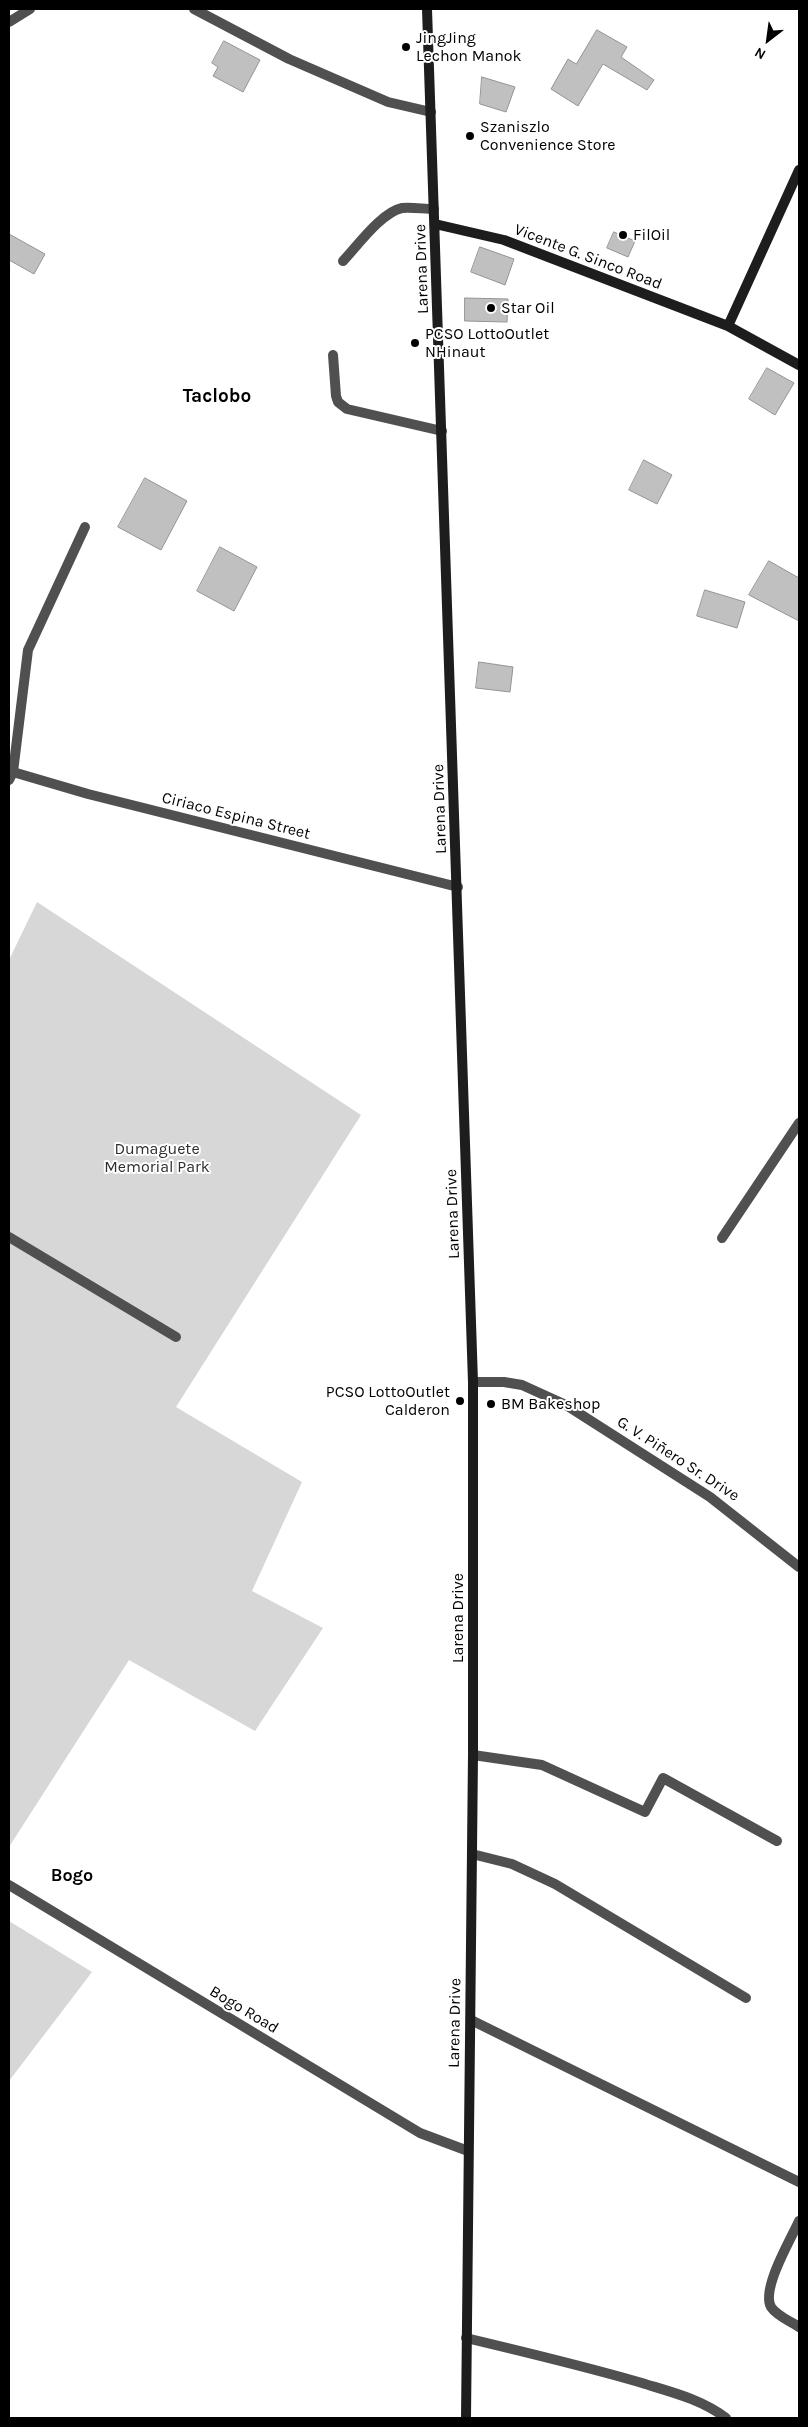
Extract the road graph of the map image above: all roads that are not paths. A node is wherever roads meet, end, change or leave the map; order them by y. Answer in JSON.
{"nodes":[{"id":1,"x":30,"y":9,"type":"edge"},
{"id":2,"x":194,"y":9,"type":"edge"},
{"id":3,"x":427,"y":9,"type":"edge"},
{"id":4,"x":9,"y":22,"type":"edge"},
{"id":5,"x":431,"y":112,"type":"junction"},
{"id":6,"x":799,"y":170,"type":"edge"},
{"id":7,"x":434,"y":209,"type":"junction"},
{"id":8,"x":435,"y":224,"type":"junction"},
{"id":9,"x":343,"y":260,"type":"dead end"},
{"id":10,"x":728,"y":326,"type":"junction"},
{"id":11,"x":333,"y":355,"type":"dead end"},
{"id":12,"x":799,"y":365,"type":"edge"},
{"id":13,"x":442,"y":431,"type":"junction"},
{"id":14,"x":85,"y":527,"type":"dead end"},
{"id":15,"x":10,"y":773,"type":"edge"},
{"id":16,"x":458,"y":887,"type":"junction"},
{"id":17,"x":799,"y":1123,"type":"edge"},
{"id":18,"x":9,"y":1237,"type":"edge"},
{"id":19,"x":722,"y":1238,"type":"dead end"},
{"id":20,"x":176,"y":1337,"type":"dead end"},
{"id":21,"x":473,"y":1382,"type":"junction"},
{"id":22,"x":799,"y":1567,"type":"edge"},
{"id":23,"x":473,"y":1755,"type":"junction"},
{"id":24,"x":777,"y":1841,"type":"dead end"},
{"id":25,"x":472,"y":1854,"type":"junction"},
{"id":26,"x":9,"y":1885,"type":"edge"},
{"id":27,"x":746,"y":1998,"type":"dead end"},
{"id":28,"x":471,"y":2020,"type":"junction"},
{"id":29,"x":468,"y":2151,"type":"junction"},
{"id":30,"x":799,"y":2182,"type":"edge"},
{"id":31,"x":799,"y":2221,"type":"edge"},
{"id":32,"x":799,"y":2327,"type":"edge"},
{"id":33,"x":466,"y":2338,"type":"junction"},
{"id":34,"x":466,"y":2418,"type":"edge"},
{"id":35,"x":726,"y":2418,"type":"edge"}],
"edges":[{"from":1,"to":4,"type":"street"},
{"from":2,"to":5,"type":"street"},
{"from":3,"to":5,"type":"main road","name":"Larena Drive"},
{"from":5,"to":7,"type":"main road","name":"Larena Drive"},
{"from":6,"to":10,"type":"main road"},
{"from":7,"to":8,"type":"main road","name":"Larena Drive"},
{"from":7,"to":9,"type":"street"},
{"from":8,"to":10,"type":"main road","name":"Vicente G. Sinco Road"},
{"from":8,"to":13,"type":"main road","name":"Larena Drive"},
{"from":10,"to":12,"type":"main road","name":"Vicente G. Sinco Road"},
{"from":11,"to":13,"type":"street"},
{"from":13,"to":16,"type":"main road","name":"Larena Drive"},
{"from":14,"to":15,"type":"street"},
{"from":15,"to":16,"type":"street","name":"Ciriaco Espina Street"},
{"from":16,"to":21,"type":"main road","name":"Larena Drive"},
{"from":17,"to":19,"type":"street"},
{"from":18,"to":20,"type":"street"},
{"from":21,"to":22,"type":"street","name":"G. V. Piñero Sr. Drive"},
{"from":21,"to":23,"type":"main road","name":"Larena Drive"},
{"from":23,"to":24,"type":"street"},
{"from":23,"to":25,"type":"main road","name":"Larena Drive"},
{"from":25,"to":27,"type":"street"},
{"from":25,"to":28,"type":"main road","name":"Larena Drive"},
{"from":26,"to":29,"type":"street","name":"Bogo Road"},
{"from":28,"to":29,"type":"main road","name":"Larena Drive"},
{"from":28,"to":30,"type":"street"},
{"from":29,"to":33,"type":"main road","name":"Larena Drive"},
{"from":31,"to":32,"type":"street"},
{"from":33,"to":34,"type":"main road","name":"Larena Drive"},
{"from":33,"to":35,"type":"street"}]}
